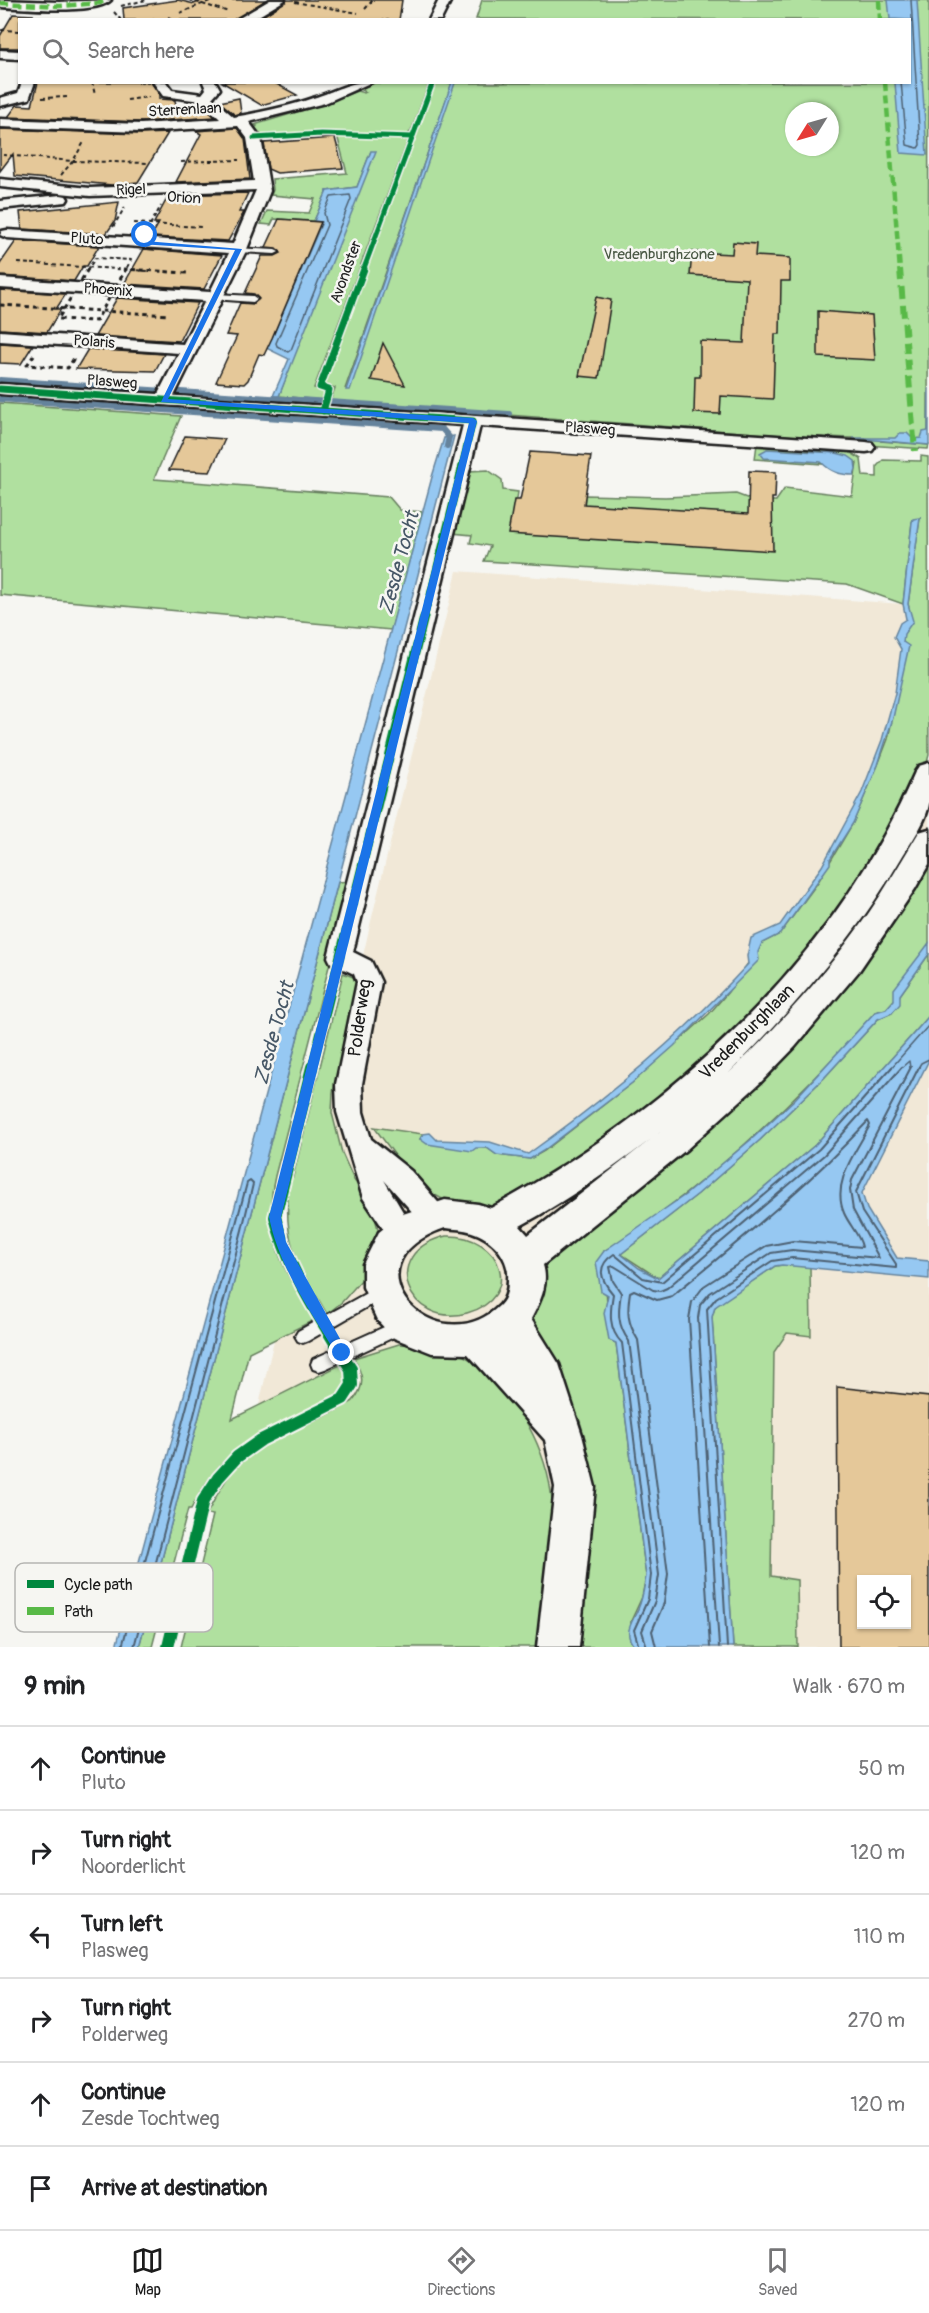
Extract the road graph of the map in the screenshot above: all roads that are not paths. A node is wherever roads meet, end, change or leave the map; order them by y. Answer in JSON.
{"nodes":[{"id":1,"x":105,"y":0,"type":"edge"},
{"id":2,"x":279,"y":0,"type":"edge"},
{"id":3,"x":445,"y":0,"type":"edge"},
{"id":4,"x":0,"y":3,"type":"edge"},
{"id":5,"x":248,"y":17,"type":"edge"},
{"id":6,"x":436,"y":18,"type":"edge"},
{"id":7,"x":9,"y":54,"type":"edge"},
{"id":8,"x":0,"y":65,"type":"edge"},
{"id":9,"x":28,"y":84,"type":"edge"},
{"id":10,"x":161,"y":84,"type":"edge"},
{"id":11,"x":210,"y":84,"type":"edge"},
{"id":12,"x":362,"y":84,"type":"edge"},
{"id":13,"x":205,"y":98,"type":"junction"},
{"id":14,"x":0,"y":102,"type":"edge"},
{"id":15,"x":0,"y":123,"type":"edge"},
{"id":16,"x":237,"y":123,"type":"junction"},
{"id":17,"x":0,"y":183,"type":"edge"},
{"id":18,"x":262,"y":185,"type":"junction"},
{"id":19,"x":248,"y":201,"type":"junction"},
{"id":20,"x":3,"y":204,"type":"edge"},
{"id":21,"x":3,"y":236,"type":"edge"},
{"id":22,"x":238,"y":249,"type":"junction"},
{"id":23,"x":275,"y":252,"type":"dead end"},
{"id":24,"x":0,"y":283,"type":"edge"},
{"id":25,"x":216,"y":297,"type":"junction"},
{"id":26,"x":254,"y":299,"type":"dead end"},
{"id":27,"x":0,"y":336,"type":"edge"},
{"id":28,"x":188,"y":349,"type":"junction"},
{"id":29,"x":0,"y":389,"type":"edge"},
{"id":30,"x":164,"y":401,"type":"junction"},
{"id":31,"x":473,"y":421,"type":"junction"},
{"id":32,"x":866,"y":447,"type":"dead end"},
{"id":33,"x":929,"y":772,"type":"edge"},
{"id":34,"x":929,"y":839,"type":"edge"},
{"id":35,"x":358,"y":1143,"type":"junction"},
{"id":36,"x":433,"y":1216,"type":"junction"},
{"id":37,"x":493,"y":1224,"type":"junction"},
{"id":38,"x":400,"y":1232,"type":"junction"},
{"id":39,"x":525,"y":1259,"type":"junction"},
{"id":40,"x":381,"y":1291,"type":"junction"},
{"id":41,"x":510,"y":1318,"type":"junction"},
{"id":42,"x":405,"y":1325,"type":"junction"},
{"id":43,"x":303,"y":1336,"type":"dead end"},
{"id":44,"x":476,"y":1337,"type":"junction"},
{"id":45,"x":319,"y":1364,"type":"dead end"},
{"id":46,"x":563,"y":1436,"type":"junction"},
{"id":47,"x":558,"y":1647,"type":"edge"}],
"edges":[{"from":1,"to":4,"type":"street"},
{"from":2,"to":5,"type":"street"},
{"from":3,"to":6,"type":"street"},
{"from":7,"to":8,"type":"street"},
{"from":9,"to":14,"type":"street"},
{"from":10,"to":13,"type":"street"},
{"from":11,"to":13,"type":"street"},
{"from":12,"to":16,"type":"street","name":"Sterrenlaan"},
{"from":13,"to":16,"type":"street"},
{"from":15,"to":16,"type":"street","name":"Sterrenlaan"},
{"from":16,"to":18,"type":"street"},
{"from":17,"to":18,"type":"street","name":"Rigel"},
{"from":18,"to":19,"type":"street"},
{"from":19,"to":20,"type":"street","name":"Orion"},
{"from":19,"to":22,"type":"street"},
{"from":20,"to":21,"type":"street"},
{"from":21,"to":22,"type":"street","name":"Pluto"},
{"from":22,"to":23,"type":"lane"},
{"from":22,"to":25,"type":"street"},
{"from":24,"to":25,"type":"street","name":"Phoenix"},
{"from":25,"to":26,"type":"lane"},
{"from":25,"to":28,"type":"street"},
{"from":27,"to":28,"type":"street","name":"Polaris"},
{"from":28,"to":30,"type":"street"},
{"from":29,"to":30,"type":"street","name":"Plasweg"},
{"from":30,"to":31,"type":"street","name":"Plasweg"},
{"from":31,"to":32,"type":"street","name":"Plasweg"},
{"from":31,"to":35,"type":"street","name":"Polderweg"},
{"from":33,"to":37,"type":"street","name":"Vredenburghlaan"},
{"from":34,"to":39,"type":"street","name":"Vredenburghlaan"},
{"from":35,"to":36,"type":"street"},
{"from":35,"to":38,"type":"street","name":"Polderweg"},
{"from":36,"to":37,"type":"street"},
{"from":36,"to":38,"type":"street"},
{"from":37,"to":39,"type":"street"},
{"from":38,"to":40,"type":"street"},
{"from":39,"to":41,"type":"street"},
{"from":40,"to":42,"type":"street"},
{"from":40,"to":43,"type":"lane"},
{"from":41,"to":44,"type":"street"},
{"from":41,"to":46,"type":"street"},
{"from":42,"to":44,"type":"street"},
{"from":42,"to":45,"type":"lane"},
{"from":44,"to":46,"type":"street"},
{"from":46,"to":47,"type":"street"}]}
